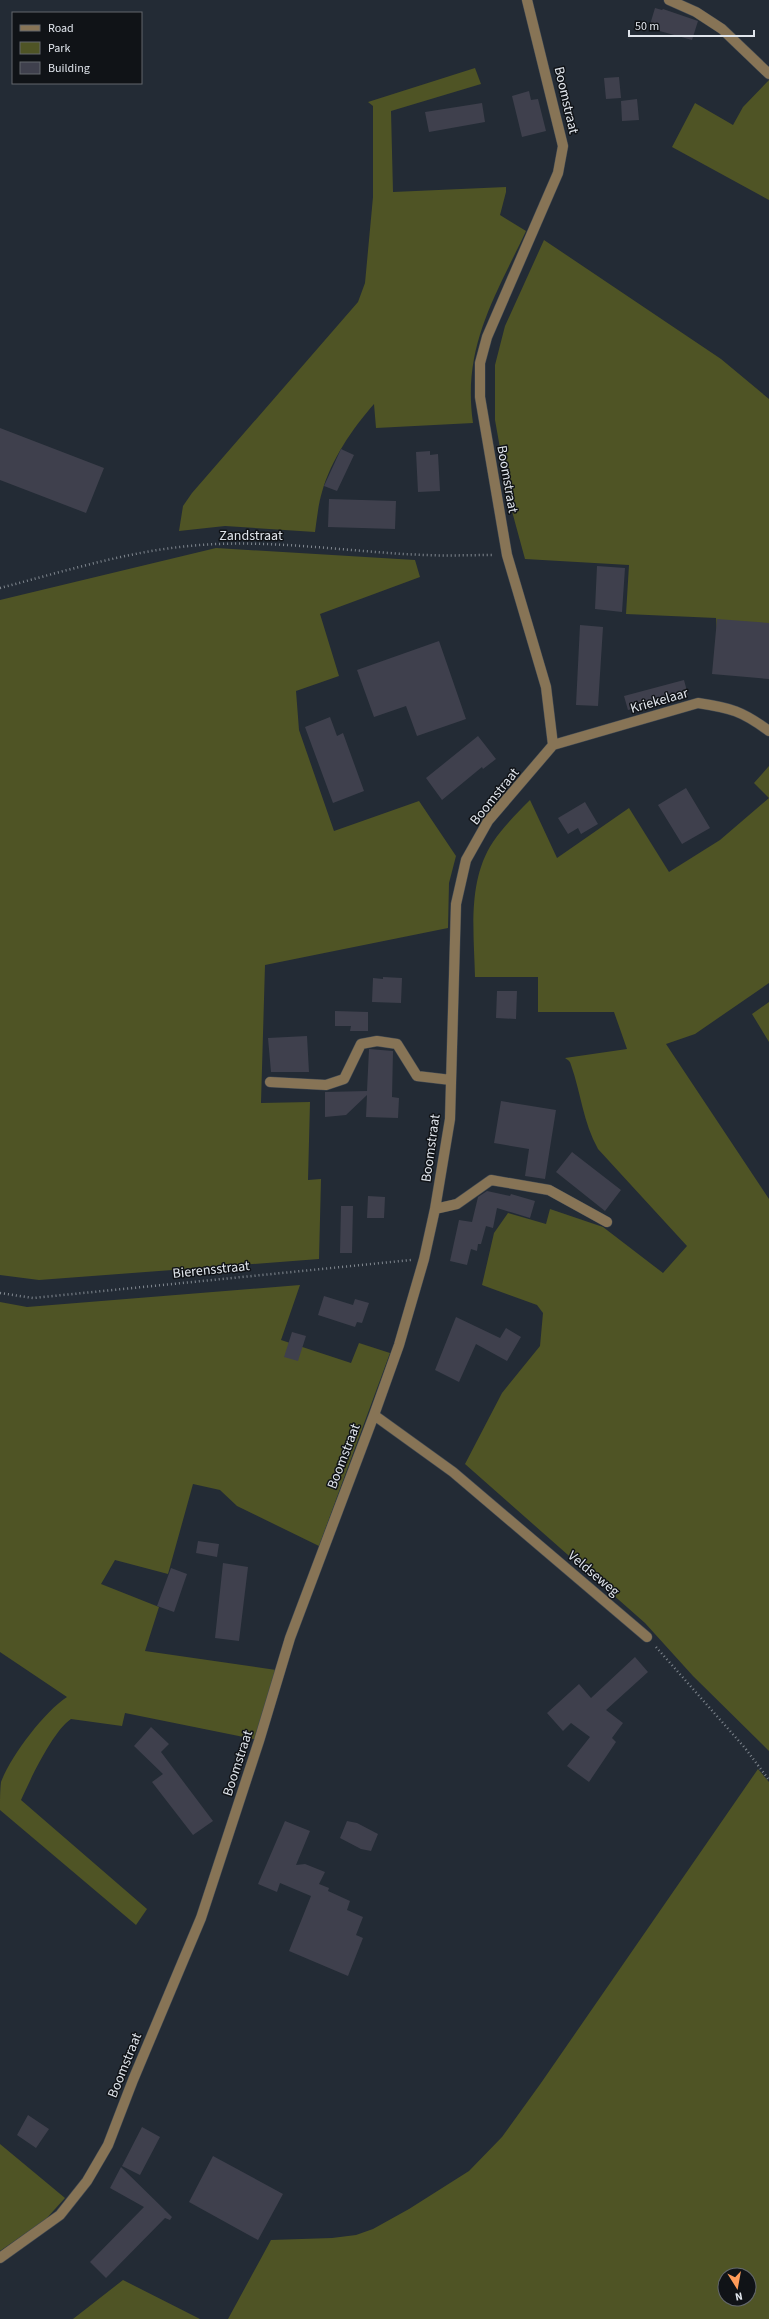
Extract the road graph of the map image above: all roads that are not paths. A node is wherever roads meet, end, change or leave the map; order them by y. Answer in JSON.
{"nodes":[{"id":1,"x":527,"y":0,"type":"edge"},
{"id":2,"x":669,"y":0,"type":"edge"},
{"id":3,"x":769,"y":74,"type":"edge"},
{"id":4,"x":769,"y":731,"type":"edge"},
{"id":5,"x":553,"y":745,"type":"junction"},
{"id":6,"x":451,"y":1080,"type":"junction"},
{"id":7,"x":270,"y":1082,"type":"dead end"},
{"id":8,"x":435,"y":1209,"type":"junction"},
{"id":9,"x":607,"y":1222,"type":"dead end"},
{"id":10,"x":374,"y":1415,"type":"junction"},
{"id":11,"x":647,"y":1637,"type":"road end"},
{"id":12,"x":0,"y":2258,"type":"edge"}],
"edges":[{"from":1,"to":5,"type":"street","name":"Boomstraat"},
{"from":2,"to":3,"type":"street"},
{"from":4,"to":5,"type":"street","name":"Kriekelaar"},
{"from":5,"to":6,"type":"street","name":"Boomstraat"},
{"from":6,"to":7,"type":"street"},
{"from":6,"to":8,"type":"street","name":"Boomstraat"},
{"from":8,"to":9,"type":"street"},
{"from":8,"to":10,"type":"street","name":"Boomstraat"},
{"from":10,"to":11,"type":"street","name":"Veldseweg"},
{"from":10,"to":12,"type":"street","name":"Boomstraat"}]}
